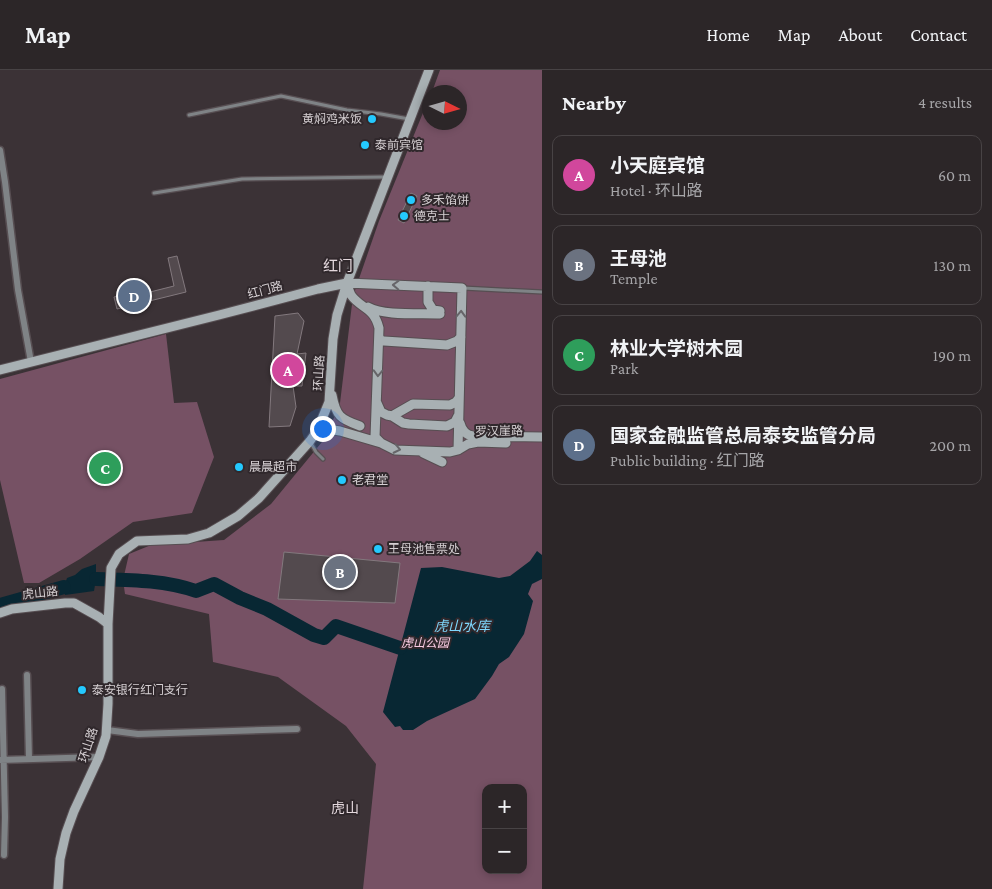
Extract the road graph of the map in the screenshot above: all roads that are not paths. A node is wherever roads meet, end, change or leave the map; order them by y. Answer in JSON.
{"nodes":[{"id":1,"x":429,"y":70,"type":"edge"},
{"id":2,"x":189,"y":115,"type":"dead end"},
{"id":3,"x":410,"y":119,"type":"junction"},
{"id":4,"x":0,"y":150,"type":"edge"},
{"id":5,"x":388,"y":177,"type":"junction"},
{"id":6,"x":154,"y":193,"type":"dead end"},
{"id":7,"x":347,"y":283,"type":"junction"},
{"id":8,"x":428,"y":286,"type":"junction"},
{"id":9,"x":462,"y":288,"type":"junction"},
{"id":10,"x":542,"y":292,"type":"edge"},
{"id":11,"x":363,"y":305,"type":"junction"},
{"id":12,"x":461,"y":336,"type":"junction"},
{"id":13,"x":379,"y":337,"type":"junction"},
{"id":14,"x":31,"y":362,"type":"junction"},
{"id":15,"x":0,"y":370,"type":"edge"},
{"id":16,"x":330,"y":390,"type":"junction"},
{"id":17,"x":459,"y":398,"type":"junction"},
{"id":18,"x":377,"y":403,"type":"junction"},
{"id":19,"x":392,"y":416,"type":"junction"},
{"id":20,"x":458,"y":416,"type":"junction"},
{"id":21,"x":360,"y":426,"type":"dead end"},
{"id":22,"x":317,"y":431,"type":"junction"},
{"id":23,"x":542,"y":437,"type":"edge"},
{"id":24,"x":310,"y":441,"type":"junction"},
{"id":25,"x":380,"y":442,"type":"junction"},
{"id":26,"x":542,"y":443,"type":"edge"},
{"id":27,"x":458,"y":450,"type":"junction"},
{"id":28,"x":415,"y":451,"type":"junction"},
{"id":29,"x":323,"y":459,"type":"dead end"},
{"id":30,"x":442,"y":462,"type":"dead end"},
{"id":31,"x":0,"y":613,"type":"edge"},
{"id":32,"x":108,"y":624,"type":"junction"},
{"id":33,"x":27,"y":675,"type":"dead end"},
{"id":34,"x":2,"y":689,"type":"dead end"},
{"id":35,"x":297,"y":729,"type":"dead end"},
{"id":36,"x":107,"y":730,"type":"junction"},
{"id":37,"x":99,"y":757,"type":"junction"},
{"id":38,"x":29,"y":759,"type":"junction"},
{"id":39,"x":2,"y":760,"type":"edge"},
{"id":40,"x":3,"y":817,"type":"edge"},
{"id":41,"x":4,"y":855,"type":"dead end"},
{"id":42,"x":58,"y":889,"type":"edge"}],
"edges":[{"from":1,"to":3,"type":"street","name":"环山路"},
{"from":2,"to":3,"type":"lane"},
{"from":3,"to":5,"type":"street","name":"环山路"},
{"from":4,"to":14,"type":"street"},
{"from":5,"to":6,"type":"lane"},
{"from":5,"to":7,"type":"street","name":"环山路"},
{"from":8,"to":7,"type":"street","name":"红门路","one_way":true},
{"from":7,"to":11,"type":"street"},
{"from":7,"to":14,"type":"street","name":"红门路"},
{"from":7,"to":16,"type":"street","name":"环山路"},
{"from":8,"to":9,"type":"street","name":"红门路"},
{"from":8,"to":11,"type":"street"},
{"from":9,"to":10,"type":"lane","name":"红门路"},
{"from":12,"to":9,"type":"street","one_way":true},
{"from":11,"to":13,"type":"street"},
{"from":12,"to":13,"type":"street"},
{"from":12,"to":17,"type":"street"},
{"from":13,"to":18,"type":"street","one_way":true},
{"from":14,"to":15,"type":"street","name":"红门路"},
{"from":16,"to":21,"type":"street"},
{"from":16,"to":22,"type":"street","name":"环山路"},
{"from":17,"to":19,"type":"street"},
{"from":17,"to":20,"type":"street"},
{"from":18,"to":19,"type":"street"},
{"from":18,"to":25,"type":"street"},
{"from":19,"to":20,"type":"street"},
{"from":20,"to":23,"type":"street","name":"罗汉崖路"},
{"from":20,"to":27,"type":"street"},
{"from":22,"to":24,"type":"street","name":"环山路"},
{"from":22,"to":25,"type":"street"},
{"from":24,"to":29,"type":"lane"},
{"from":24,"to":32,"type":"street","name":"环山路"},
{"from":25,"to":28,"type":"street","one_way":true},
{"from":26,"to":27,"type":"street","name":"罗汉崖路"},
{"from":27,"to":28,"type":"street","name":"罗汉崖路"},
{"from":28,"to":30,"type":"street"},
{"from":31,"to":32,"type":"street","name":"虎山路"},
{"from":32,"to":36,"type":"street","name":"环山路"},
{"from":33,"to":38,"type":"street"},
{"from":34,"to":39,"type":"street"},
{"from":35,"to":36,"type":"street"},
{"from":36,"to":37,"type":"street","name":"环山路"},
{"from":37,"to":38,"type":"street"},
{"from":37,"to":42,"type":"street","name":"环山路"},
{"from":38,"to":39,"type":"street"},
{"from":39,"to":40,"type":"street"},
{"from":40,"to":41,"type":"street"}]}
